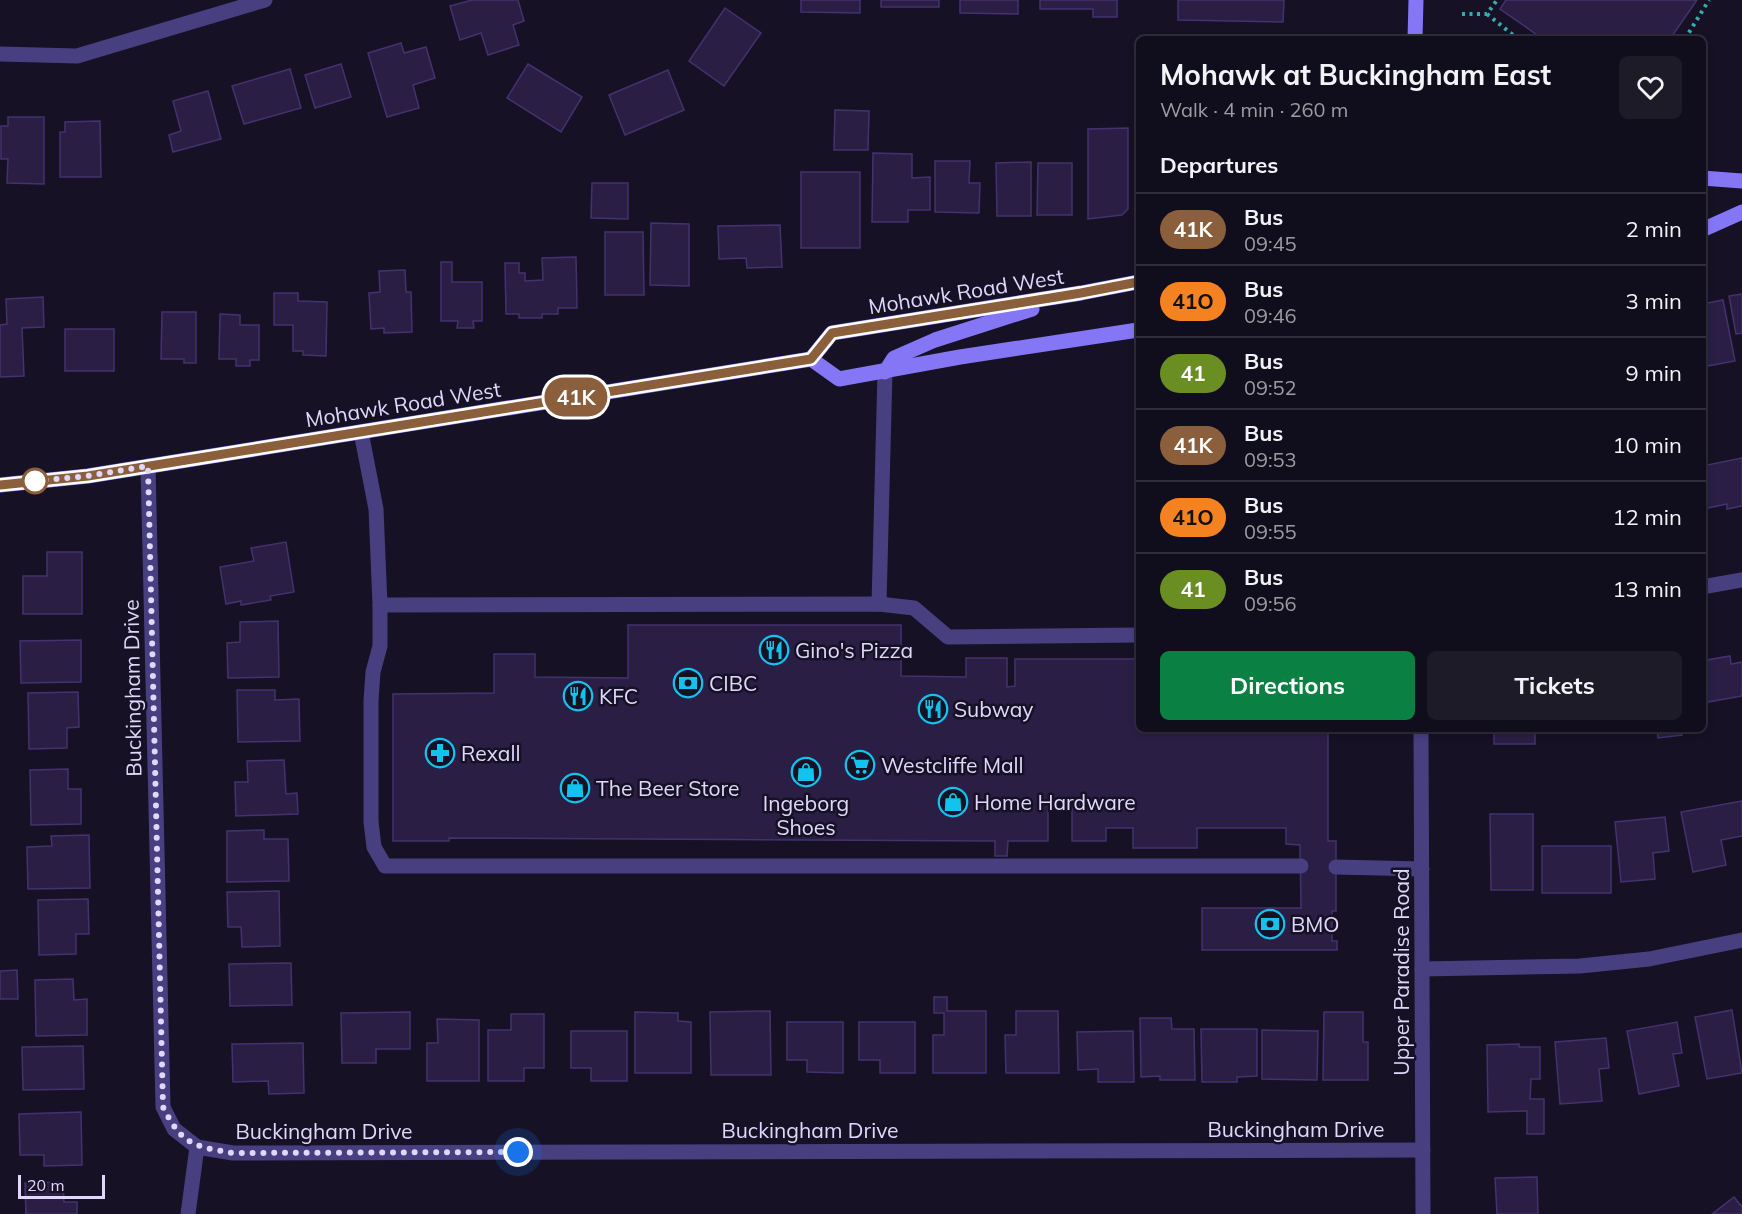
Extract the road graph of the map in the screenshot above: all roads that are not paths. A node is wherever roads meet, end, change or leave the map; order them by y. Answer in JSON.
{"nodes":[{"id":1,"x":265,"y":0,"type":"edge"},
{"id":2,"x":1416,"y":0,"type":"edge"},
{"id":3,"x":1415,"y":36,"type":"edge"},
{"id":4,"x":0,"y":54,"type":"edge"},
{"id":5,"x":1706,"y":178,"type":"edge"},
{"id":6,"x":1742,"y":180,"type":"edge"},
{"id":7,"x":1742,"y":212,"type":"edge"},
{"id":8,"x":1706,"y":228,"type":"edge"},
{"id":9,"x":1136,"y":282,"type":"edge"},
{"id":10,"x":1081,"y":293,"type":"junction"},
{"id":11,"x":1136,"y":330,"type":"edge"},
{"id":12,"x":811,"y":359,"type":"junction"},
{"id":13,"x":885,"y":372,"type":"junction"},
{"id":14,"x":361,"y":432,"type":"junction"},
{"id":15,"x":148,"y":466,"type":"junction"},
{"id":16,"x":0,"y":484,"type":"edge"},
{"id":17,"x":1742,"y":580,"type":"edge"},
{"id":18,"x":1706,"y":586,"type":"edge"},
{"id":19,"x":879,"y":604,"type":"junction"},
{"id":20,"x":380,"y":605,"type":"junction"},
{"id":21,"x":1136,"y":635,"type":"edge"},
{"id":22,"x":1421,"y":732,"type":"edge"},
{"id":23,"x":1301,"y":866,"type":"dead end"},
{"id":24,"x":1336,"y":867,"type":"dead end"},
{"id":25,"x":1422,"y":869,"type":"junction"},
{"id":26,"x":1742,"y":940,"type":"edge"},
{"id":27,"x":1422,"y":969,"type":"junction"},
{"id":28,"x":197,"y":1147,"type":"junction"},
{"id":29,"x":1423,"y":1150,"type":"junction"},
{"id":30,"x":188,"y":1214,"type":"edge"},
{"id":31,"x":1423,"y":1214,"type":"edge"}],
"edges":[{"from":1,"to":4,"type":"street"},
{"from":2,"to":3,"type":"main road"},
{"from":5,"to":6,"type":"main road"},
{"from":7,"to":8,"type":"main road"},
{"from":9,"to":10,"type":"main road","name":"Mohawk Road West"},
{"from":10,"to":12,"type":"main road","name":"Mohawk Road West"},
{"from":10,"to":13,"type":"main road"},
{"from":11,"to":13,"type":"main road"},
{"from":12,"to":13,"type":"main road"},
{"from":12,"to":14,"type":"main road","name":"Mohawk Road West"},
{"from":13,"to":19,"type":"street"},
{"from":14,"to":15,"type":"main road","name":"Mohawk Road West"},
{"from":14,"to":20,"type":"street"},
{"from":15,"to":16,"type":"main road","name":"Mohawk Road West"},
{"from":15,"to":28,"type":"street","name":"Buckingham Drive"},
{"from":17,"to":18,"type":"street"},
{"from":19,"to":20,"type":"street"},
{"from":19,"to":21,"type":"street"},
{"from":20,"to":23,"type":"street"},
{"from":22,"to":25,"type":"street","name":"Upper Paradise Road"},
{"from":24,"to":25,"type":"street"},
{"from":25,"to":27,"type":"street","name":"Upper Paradise Road"},
{"from":26,"to":27,"type":"street"},
{"from":27,"to":29,"type":"street","name":"Upper Paradise Road"},
{"from":28,"to":29,"type":"street","name":"Buckingham Drive"},
{"from":28,"to":30,"type":"street"},
{"from":29,"to":31,"type":"street","name":"Upper Paradise Road"}]}
